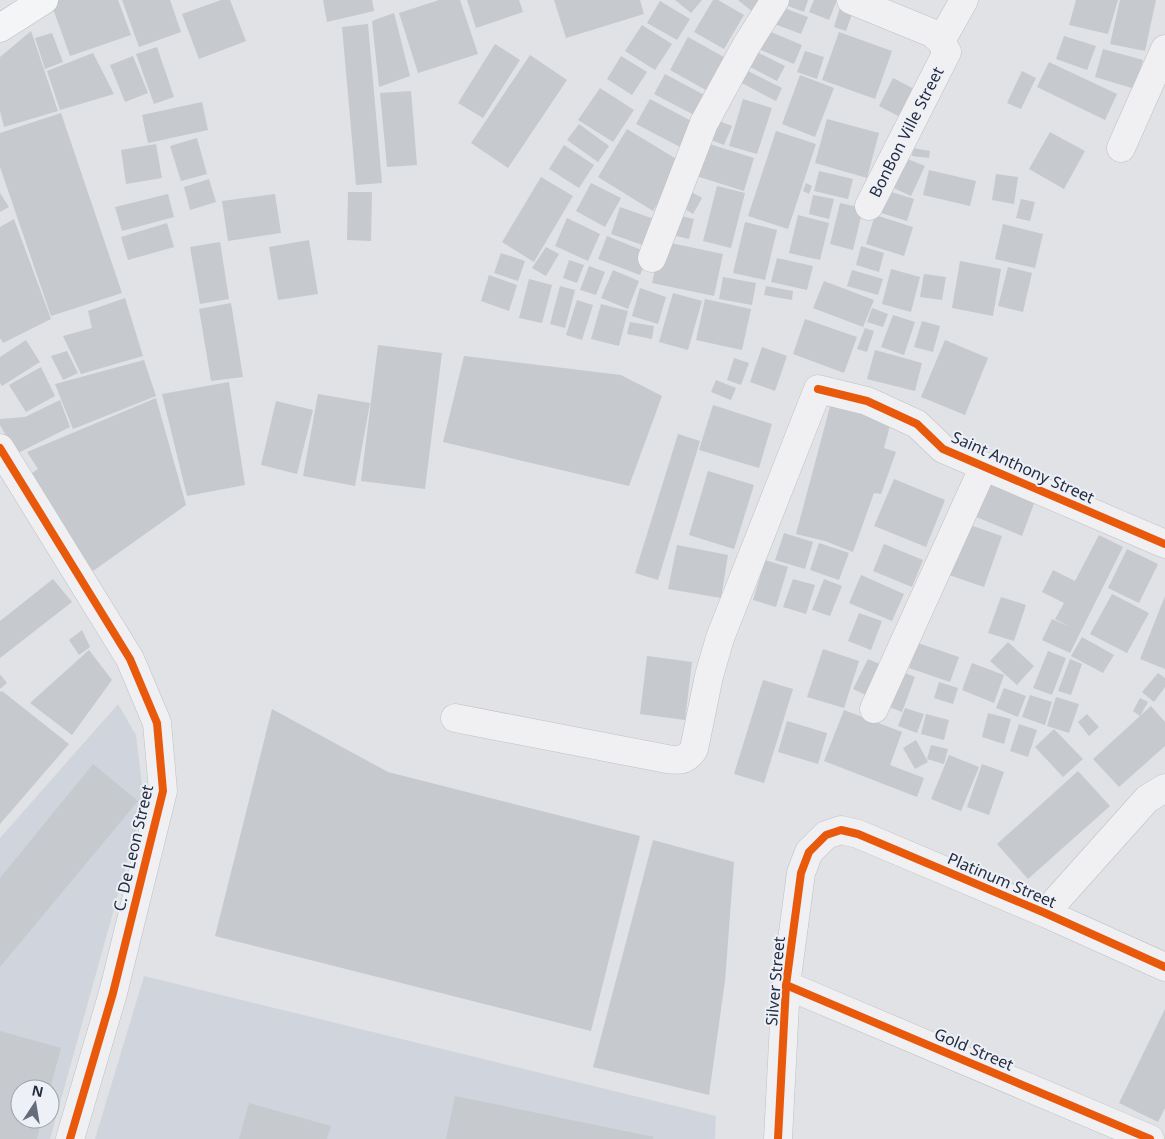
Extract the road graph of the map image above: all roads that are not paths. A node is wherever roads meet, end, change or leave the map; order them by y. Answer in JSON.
{"nodes":[{"id":1,"x":44,"y":0,"type":"edge"},
{"id":2,"x":775,"y":0,"type":"edge"},
{"id":3,"x":851,"y":0,"type":"edge"},
{"id":4,"x":964,"y":0,"type":"edge"},
{"id":5,"x":0,"y":28,"type":"edge"},
{"id":6,"x":941,"y":41,"type":"junction"},
{"id":7,"x":1165,"y":49,"type":"edge"},
{"id":8,"x":1120,"y":148,"type":"dead end"},
{"id":9,"x":869,"y":206,"type":"dead end"},
{"id":10,"x":652,"y":258,"type":"dead end"},
{"id":11,"x":0,"y":448,"type":"edge"},
{"id":12,"x":984,"y":466,"type":"junction"},
{"id":13,"x":1165,"y":544,"type":"edge"},
{"id":14,"x":874,"y":709,"type":"dead end"},
{"id":15,"x":455,"y":718,"type":"dead end"},
{"id":16,"x":1165,"y":788,"type":"edge"},
{"id":17,"x":826,"y":835,"type":"joint"},
{"id":18,"x":1045,"y":913,"type":"junction"},
{"id":19,"x":1165,"y":968,"type":"edge"},
{"id":20,"x":786,"y":985,"type":"junction"},
{"id":21,"x":70,"y":1139,"type":"edge"},
{"id":22,"x":778,"y":1139,"type":"edge"},
{"id":23,"x":1150,"y":1139,"type":"edge"}],
"edges":[{"from":1,"to":5,"type":"main road"},
{"from":2,"to":10,"type":"street"},
{"from":3,"to":6,"type":"street"},
{"from":4,"to":6,"type":"street"},
{"from":6,"to":9,"type":"street","name":"BonBon Ville Street"},
{"from":7,"to":8,"type":"street"},
{"from":11,"to":21,"type":"street","name":"C. De Leon Street"},
{"from":12,"to":13,"type":"street","name":"Saint Anthony Street"},
{"from":12,"to":14,"type":"street"},
{"from":12,"to":15,"type":"street","name":"Saint Anthony Street"},
{"from":16,"to":18,"type":"street"},
{"from":17,"to":18,"type":"street","name":"Platinum Street"},
{"from":17,"to":20,"type":"street","name":"Silver Street"},
{"from":18,"to":19,"type":"street","name":"Platinum Street"},
{"from":20,"to":22,"type":"street","name":"Silver Street"},
{"from":20,"to":23,"type":"street","name":"Gold Street"}]}
